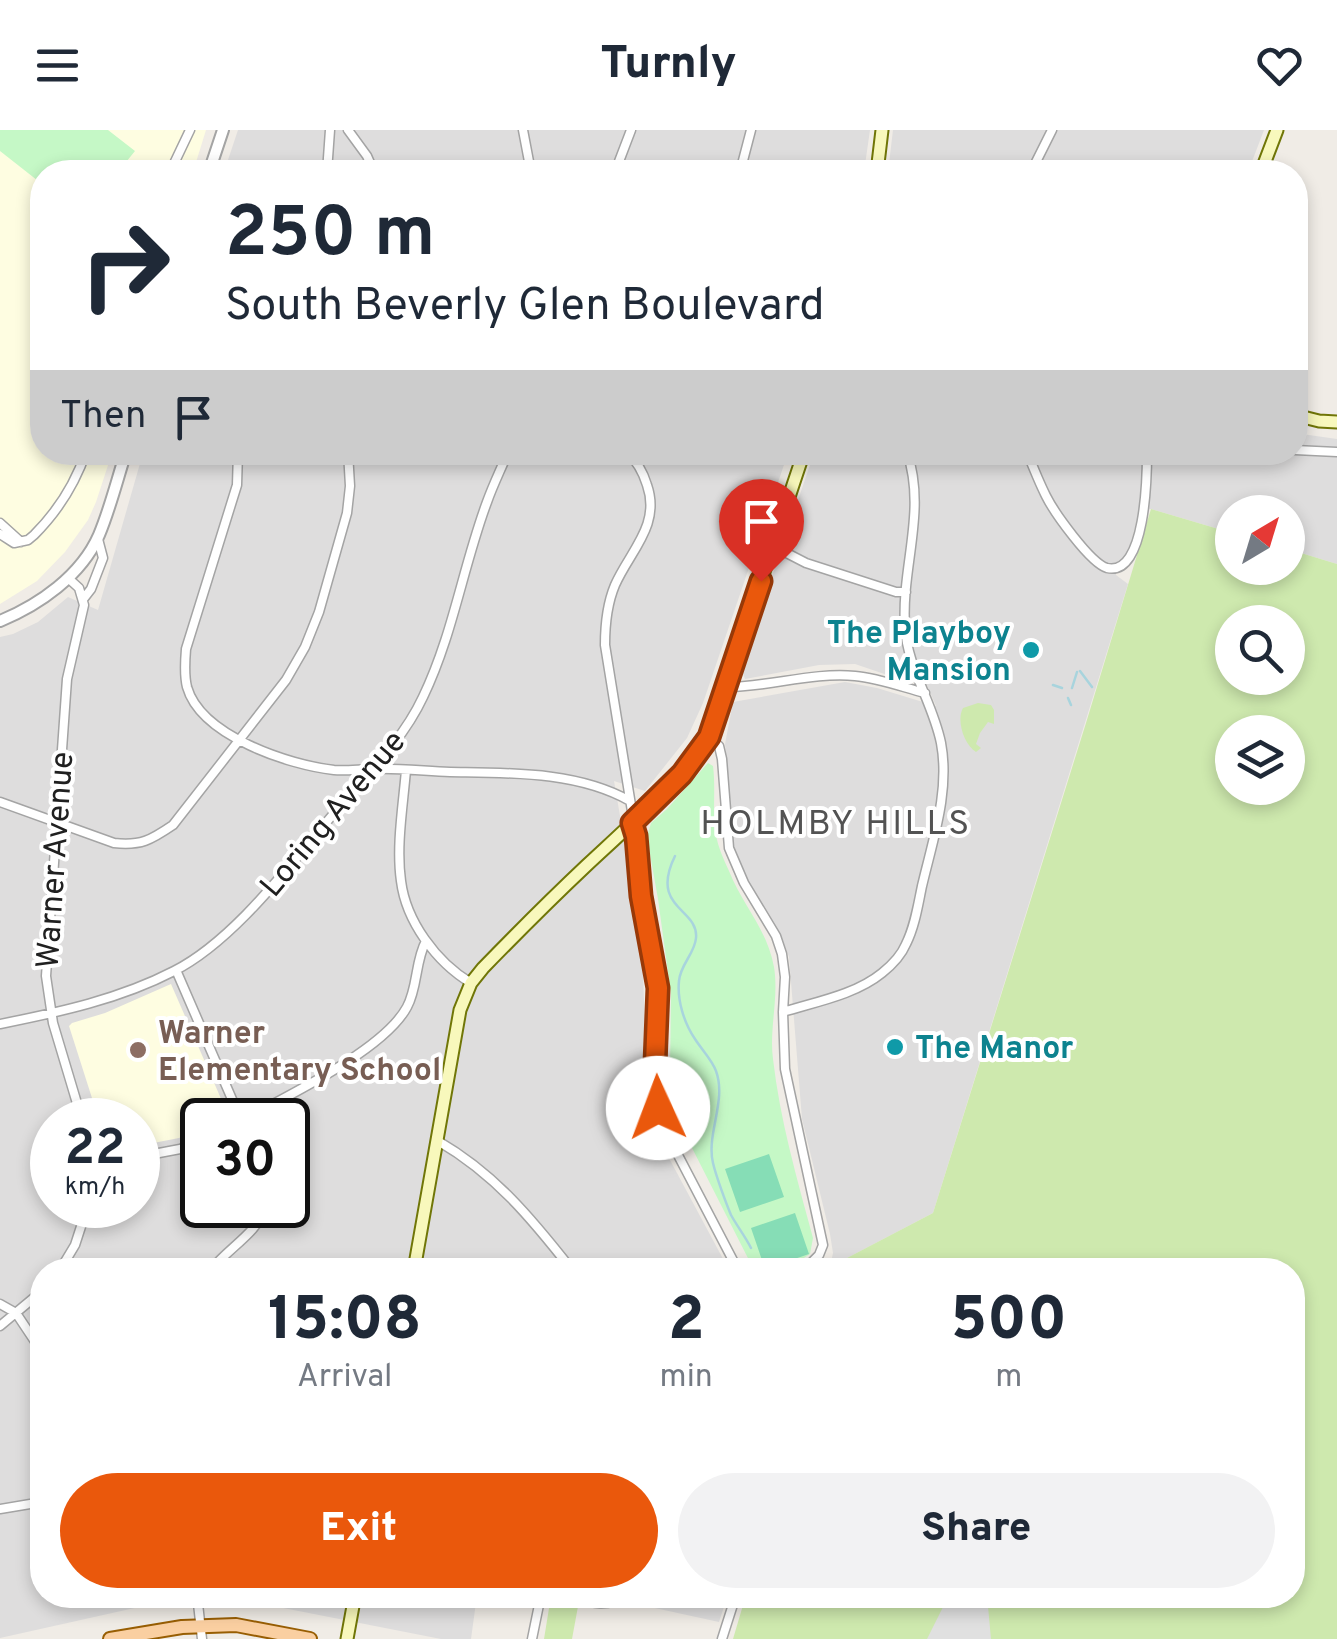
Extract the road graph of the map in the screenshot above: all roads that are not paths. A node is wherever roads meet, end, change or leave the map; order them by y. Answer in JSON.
{"nodes":[{"id":1,"x":190,"y":130,"type":"edge"},
{"id":2,"x":224,"y":130,"type":"edge"},
{"id":3,"x":330,"y":130,"type":"edge"},
{"id":4,"x":348,"y":130,"type":"edge"},
{"id":5,"x":522,"y":130,"type":"edge"},
{"id":6,"x":630,"y":130,"type":"edge"},
{"id":7,"x":752,"y":130,"type":"edge"},
{"id":8,"x":882,"y":130,"type":"edge"},
{"id":9,"x":1052,"y":130,"type":"edge"},
{"id":10,"x":1278,"y":130,"type":"edge"},
{"id":11,"x":176,"y":160,"type":"edge"},
{"id":12,"x":213,"y":160,"type":"edge"},
{"id":13,"x":327,"y":160,"type":"edge"},
{"id":14,"x":369,"y":160,"type":"edge"},
{"id":15,"x":528,"y":160,"type":"edge"},
{"id":16,"x":619,"y":160,"type":"edge"},
{"id":17,"x":743,"y":160,"type":"edge"},
{"id":18,"x":878,"y":160,"type":"edge"},
{"id":19,"x":1037,"y":160,"type":"edge"},
{"id":20,"x":1267,"y":160,"type":"edge"},
{"id":21,"x":1308,"y":419,"type":"edge"},
{"id":22,"x":1337,"y":422,"type":"edge"},
{"id":23,"x":1308,"y":451,"type":"edge"},
{"id":24,"x":1337,"y":452,"type":"edge"},
{"id":25,"x":81,"y":465,"type":"edge"},
{"id":26,"x":122,"y":465,"type":"edge"},
{"id":27,"x":238,"y":465,"type":"edge"},
{"id":28,"x":349,"y":465,"type":"edge"},
{"id":29,"x":502,"y":465,"type":"edge"},
{"id":30,"x":638,"y":465,"type":"edge"},
{"id":31,"x":800,"y":465,"type":"edge"},
{"id":32,"x":911,"y":465,"type":"edge"},
{"id":33,"x":1033,"y":465,"type":"edge"},
{"id":34,"x":1146,"y":465,"type":"edge"},
{"id":35,"x":0,"y":523,"type":"edge"},
{"id":36,"x":0,"y":534,"type":"edge"},
{"id":37,"x":98,"y":539,"type":"junction"},
{"id":38,"x":21,"y":542,"type":"junction"},
{"id":39,"x":773,"y":546,"type":"junction"},
{"id":40,"x":68,"y":578,"type":"junction"},
{"id":41,"x":906,"y":592,"type":"junction"},
{"id":42,"x":84,"y":598,"type":"junction"},
{"id":43,"x":0,"y":622,"type":"edge"},
{"id":44,"x":726,"y":687,"type":"junction"},
{"id":45,"x":925,"y":693,"type":"junction"},
{"id":46,"x":709,"y":737,"type":"junction"},
{"id":47,"x":240,"y":740,"type":"junction"},
{"id":48,"x":372,"y":769,"type":"junction"},
{"id":49,"x":406,"y":770,"type":"junction"},
{"id":50,"x":630,"y":801,"type":"junction"},
{"id":51,"x":0,"y":802,"type":"edge"},
{"id":52,"x":55,"y":822,"type":"junction"},
{"id":53,"x":632,"y":823,"type":"junction"},
{"id":54,"x":426,"y":941,"type":"junction"},
{"id":55,"x":176,"y":970,"type":"junction"},
{"id":56,"x":470,"y":983,"type":"junction"},
{"id":57,"x":783,"y":1012,"type":"junction"},
{"id":58,"x":50,"y":1014,"type":"junction"},
{"id":59,"x":0,"y":1024,"type":"edge"},
{"id":60,"x":75,"y":1098,"type":"edge"},
{"id":61,"x":232,"y":1098,"type":"edge"},
{"id":62,"x":282,"y":1098,"type":"edge"},
{"id":63,"x":438,"y":1141,"type":"junction"},
{"id":64,"x":81,"y":1228,"type":"edge"},
{"id":65,"x":254,"y":1228,"type":"edge"},
{"id":66,"x":67,"y":1258,"type":"edge"},
{"id":67,"x":221,"y":1258,"type":"edge"},
{"id":68,"x":416,"y":1258,"type":"edge"},
{"id":69,"x":563,"y":1258,"type":"edge"},
{"id":70,"x":732,"y":1258,"type":"edge"},
{"id":71,"x":816,"y":1258,"type":"edge"},
{"id":72,"x":30,"y":1301,"type":"edge"},
{"id":73,"x":0,"y":1304,"type":"edge"},
{"id":74,"x":16,"y":1313,"type":"junction"},
{"id":75,"x":0,"y":1326,"type":"edge"},
{"id":76,"x":30,"y":1334,"type":"edge"},
{"id":77,"x":30,"y":1504,"type":"edge"},
{"id":78,"x":0,"y":1510,"type":"edge"},
{"id":79,"x":353,"y":1608,"type":"edge"},
{"id":80,"x":538,"y":1608,"type":"edge"},
{"id":81,"x":732,"y":1608,"type":"edge"},
{"id":82,"x":202,"y":1632,"type":"edge"},
{"id":83,"x":110,"y":1639,"type":"edge"},
{"id":84,"x":310,"y":1639,"type":"edge"},
{"id":85,"x":347,"y":1639,"type":"edge"},
{"id":86,"x":532,"y":1639,"type":"edge"},
{"id":87,"x":722,"y":1639,"type":"edge"}],
"edges":[{"from":1,"to":11,"type":"street"},
{"from":2,"to":12,"type":"street"},
{"from":3,"to":13,"type":"street"},
{"from":4,"to":14,"type":"street"},
{"from":5,"to":15,"type":"street"},
{"from":6,"to":16,"type":"street"},
{"from":7,"to":17,"type":"street"},
{"from":8,"to":18,"type":"main road"},
{"from":9,"to":19,"type":"street"},
{"from":10,"to":20,"type":"main road"},
{"from":21,"to":22,"type":"main road"},
{"from":23,"to":24,"type":"street"},
{"from":25,"to":38,"type":"street"},
{"from":26,"to":37,"type":"street"},
{"from":27,"to":47,"type":"street"},
{"from":28,"to":47,"type":"street"},
{"from":29,"to":48,"type":"street","name":"Loring Avenue"},
{"from":30,"to":50,"type":"street"},
{"from":31,"to":39,"type":"main road"},
{"from":32,"to":41,"type":"street"},
{"from":33,"to":34,"type":"street"},
{"from":35,"to":38,"type":"street"},
{"from":36,"to":38,"type":"street"},
{"from":37,"to":40,"type":"street"},
{"from":37,"to":42,"type":"street","name":"Warner Avenue"},
{"from":39,"to":41,"type":"street"},
{"from":39,"to":44,"type":"main road"},
{"from":40,"to":42,"type":"street"},
{"from":40,"to":43,"type":"street"},
{"from":41,"to":45,"type":"street"},
{"from":42,"to":52,"type":"street","name":"Warner Avenue"},
{"from":44,"to":45,"type":"street"},
{"from":44,"to":46,"type":"main road"},
{"from":45,"to":57,"type":"street"},
{"from":46,"to":53,"type":"main road"},
{"from":46,"to":57,"type":"street"},
{"from":47,"to":48,"type":"street"},
{"from":47,"to":52,"type":"street"},
{"from":48,"to":49,"type":"street"},
{"from":48,"to":55,"type":"street","name":"Loring Avenue"},
{"from":49,"to":50,"type":"street"},
{"from":49,"to":54,"type":"street"},
{"from":50,"to":53,"type":"street"},
{"from":51,"to":52,"type":"street"},
{"from":52,"to":58,"type":"street","name":"Warner Avenue"},
{"from":53,"to":56,"type":"main road"},
{"from":53,"to":70,"type":"street"},
{"from":54,"to":56,"type":"street"},
{"from":54,"to":62,"type":"street"},
{"from":55,"to":58,"type":"street","name":"Loring Avenue"},
{"from":55,"to":61,"type":"street"},
{"from":56,"to":63,"type":"main road"},
{"from":57,"to":71,"type":"street"},
{"from":58,"to":59,"type":"street","name":"Loring Avenue"},
{"from":58,"to":60,"type":"street","name":"Warner Avenue"},
{"from":63,"to":68,"type":"main road"},
{"from":63,"to":69,"type":"street"},
{"from":64,"to":66,"type":"street"},
{"from":65,"to":67,"type":"street"},
{"from":72,"to":74,"type":"street"},
{"from":73,"to":74,"type":"street"},
{"from":74,"to":75,"type":"street"},
{"from":74,"to":76,"type":"street"},
{"from":77,"to":78,"type":"street"},
{"from":79,"to":85,"type":"main road"},
{"from":80,"to":86,"type":"street"},
{"from":81,"to":87,"type":"street"},
{"from":82,"to":83,"type":"main road"},
{"from":82,"to":84,"type":"main road"}]}
